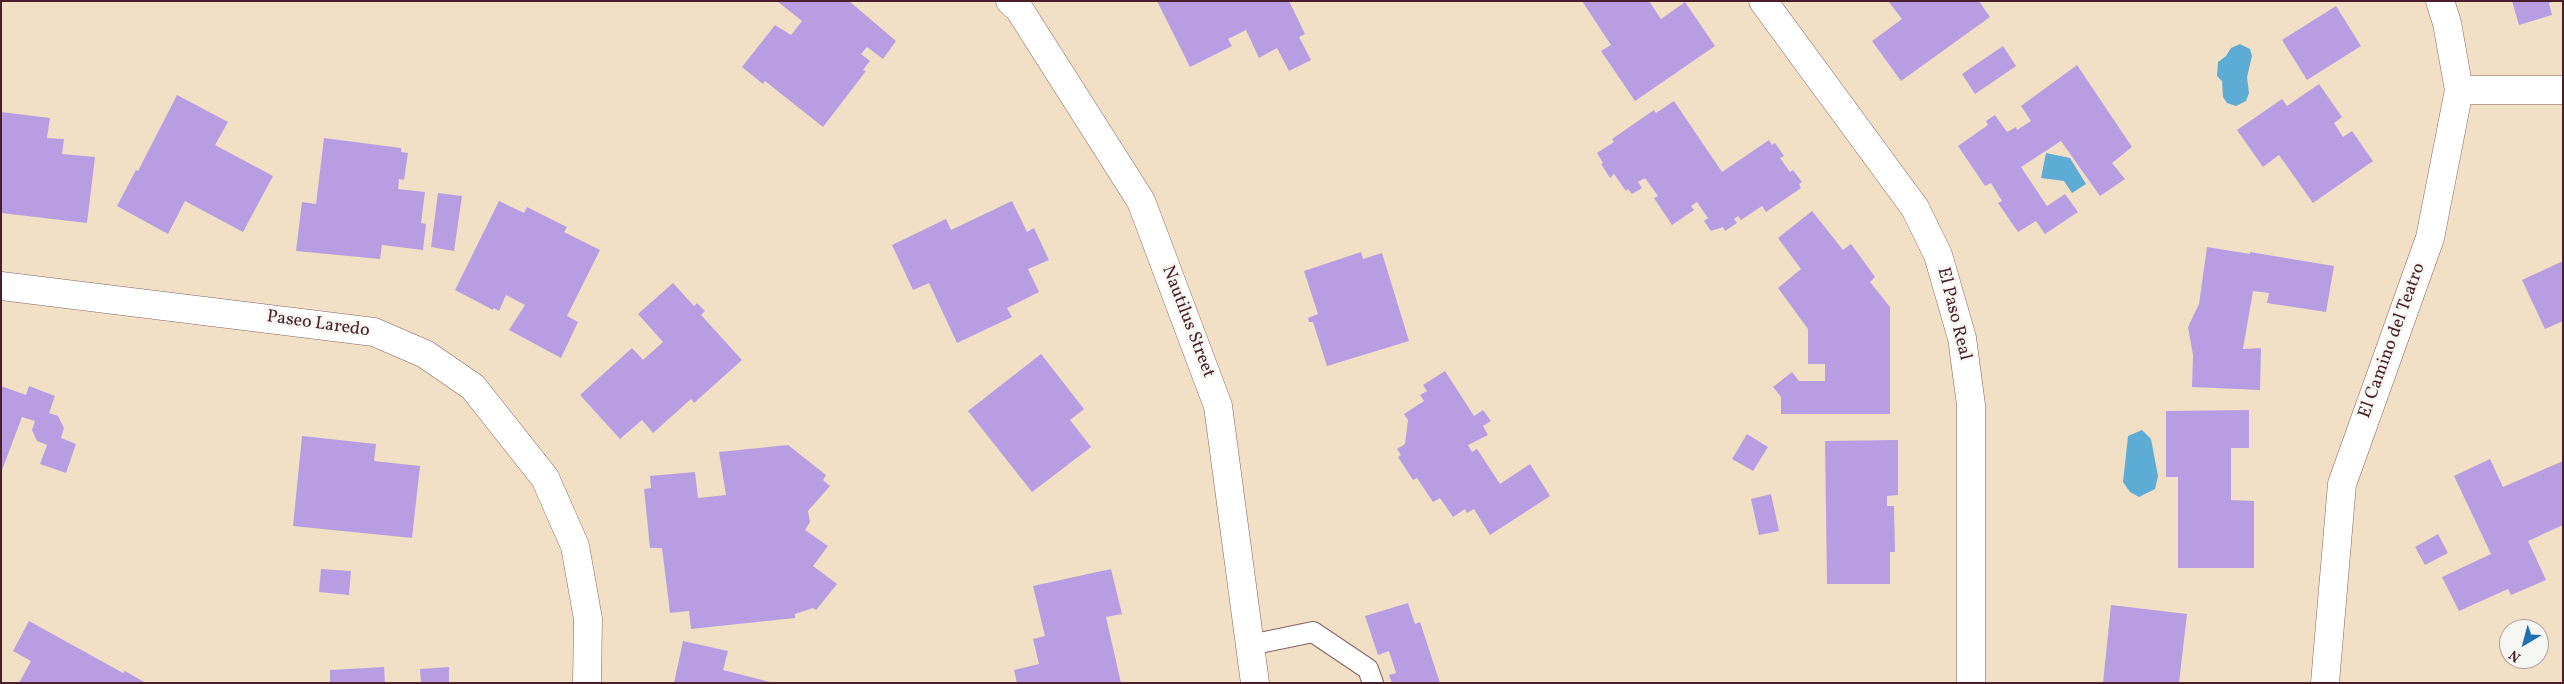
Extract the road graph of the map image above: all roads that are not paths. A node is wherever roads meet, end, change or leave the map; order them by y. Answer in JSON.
{"nodes":[{"id":1,"x":1010,"y":1,"type":"edge"},
{"id":2,"x":1763,"y":1,"type":"edge"},
{"id":3,"x":2440,"y":1,"type":"edge"},
{"id":4,"x":2459,"y":90,"type":"junction"},
{"id":5,"x":2563,"y":90,"type":"edge"},
{"id":6,"x":1,"y":286,"type":"edge"},
{"id":7,"x":1250,"y":645,"type":"junction"},
{"id":8,"x":587,"y":683,"type":"edge"},
{"id":9,"x":1255,"y":683,"type":"edge"},
{"id":10,"x":1373,"y":683,"type":"edge"},
{"id":11,"x":1971,"y":683,"type":"edge"},
{"id":12,"x":2325,"y":683,"type":"edge"}],
"edges":[{"from":1,"to":7,"type":"street","name":"Nautilus Street"},
{"from":2,"to":11,"type":"street","name":"El Paso Real"},
{"from":3,"to":4,"type":"street","name":"El Camino del Teatro"},
{"from":4,"to":5,"type":"street"},
{"from":4,"to":12,"type":"street","name":"El Camino del Teatro"},
{"from":6,"to":8,"type":"street","name":"Paseo Laredo"},
{"from":7,"to":9,"type":"street","name":"Nautilus Street"},
{"from":7,"to":10,"type":"lane"}]}
